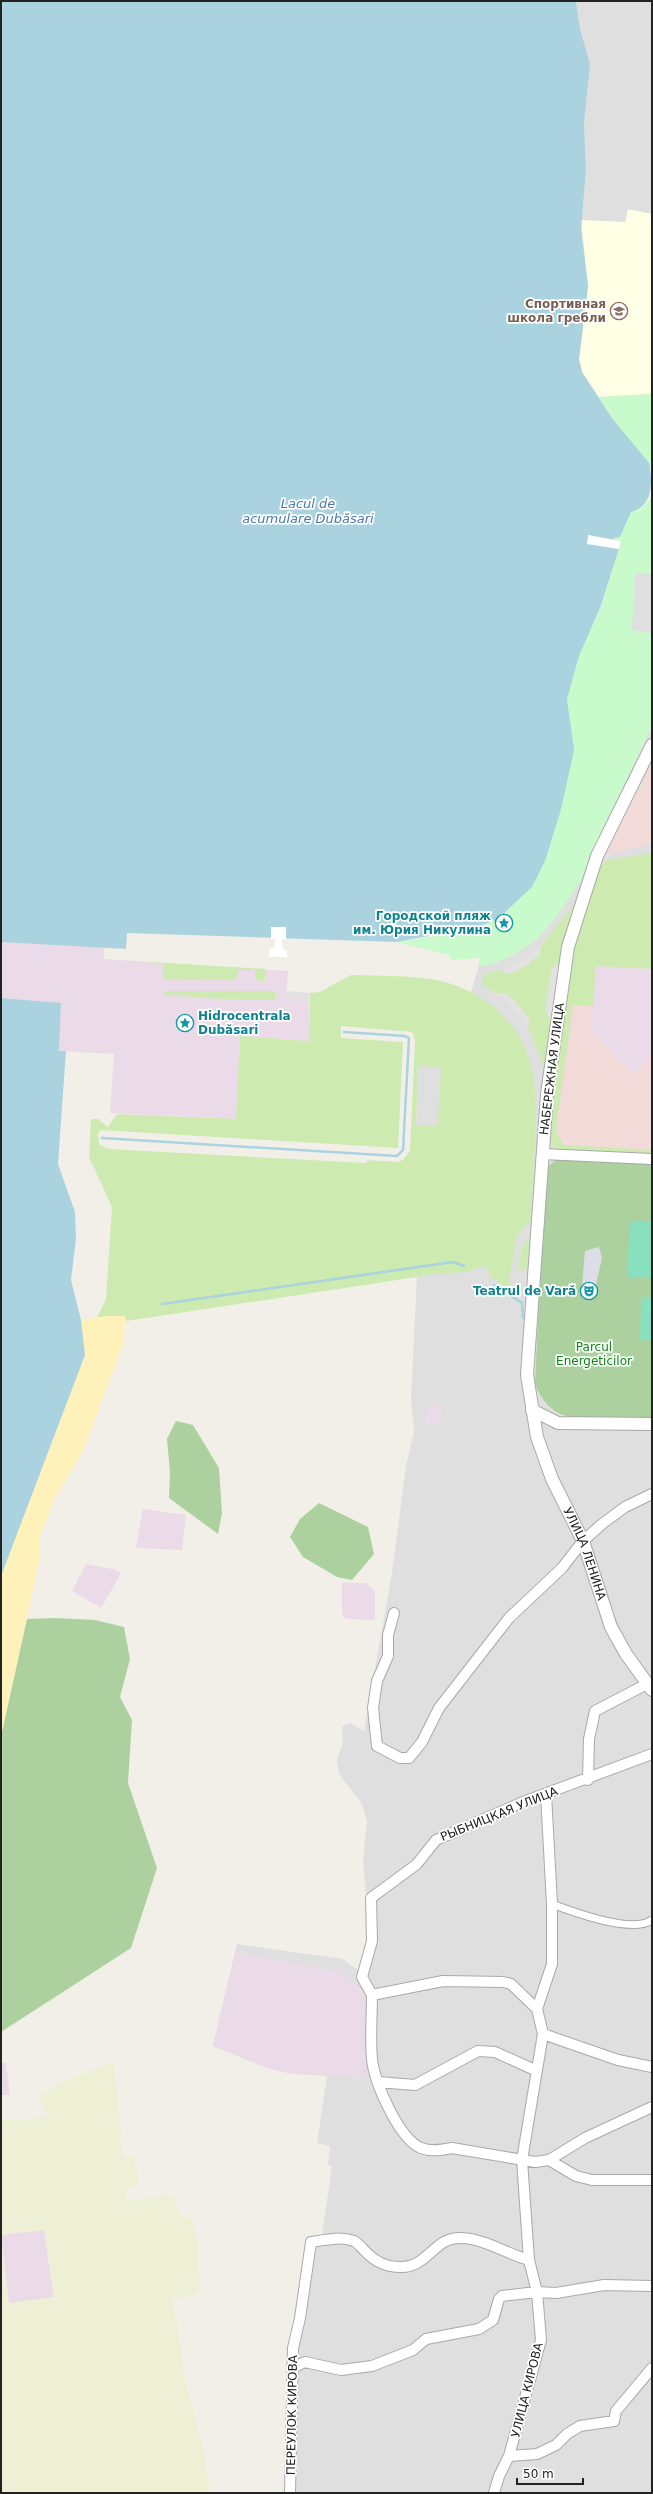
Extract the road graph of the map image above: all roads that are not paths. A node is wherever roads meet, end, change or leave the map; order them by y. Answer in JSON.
{"nodes":[{"id":1,"x":652,"y":745,"type":"edge"},
{"id":2,"x":542,"y":1154,"type":"junction"},
{"id":3,"x":652,"y":1159,"type":"edge"},
{"id":4,"x":532,"y":1410,"type":"junction"},
{"id":5,"x":652,"y":1424,"type":"edge"},
{"id":6,"x":652,"y":1494,"type":"edge"},
{"id":7,"x":583,"y":1541,"type":"junction"},
{"id":8,"x":394,"y":1613,"type":"dead end"},
{"id":9,"x":650,"y":1687,"type":"edge"},
{"id":10,"x":652,"y":1754,"type":"edge"},
{"id":11,"x":588,"y":1780,"type":"junction"},
{"id":12,"x":546,"y":1794,"type":"junction"},
{"id":13,"x":552,"y":1904,"type":"junction"},
{"id":14,"x":652,"y":1920,"type":"edge"},
{"id":15,"x":372,"y":1994,"type":"junction"},
{"id":16,"x":537,"y":2009,"type":"junction"},
{"id":17,"x":543,"y":2034,"type":"junction"},
{"id":18,"x":652,"y":2068,"type":"edge"},
{"id":19,"x":535,"y":2070,"type":"junction"},
{"id":20,"x":378,"y":2082,"type":"junction"},
{"id":21,"x":652,"y":2107,"type":"edge"},
{"id":22,"x":522,"y":2160,"type":"junction"},
{"id":23,"x":549,"y":2160,"type":"junction"},
{"id":24,"x":652,"y":2180,"type":"edge"},
{"id":25,"x":528,"y":2260,"type":"junction"},
{"id":26,"x":652,"y":2286,"type":"edge"},
{"id":27,"x":537,"y":2292,"type":"junction"},
{"id":28,"x":292,"y":2368,"type":"junction"},
{"id":29,"x":652,"y":2368,"type":"edge"},
{"id":30,"x":510,"y":2456,"type":"junction"},
{"id":31,"x":290,"y":2493,"type":"edge"},
{"id":32,"x":494,"y":2493,"type":"edge"}],
"edges":[{"from":1,"to":2,"type":"street","name":"НАБЕРЕЖНАЯ УЛИЦА"},
{"from":2,"to":3,"type":"street"},
{"from":2,"to":4,"type":"street","name":"НАБЕРЕЖНАЯ УЛИЦА"},
{"from":4,"to":5,"type":"street"},
{"from":4,"to":7,"type":"street","name":"УЛИЦА ЛЕНИНА"},
{"from":6,"to":7,"type":"street"},
{"from":7,"to":8,"type":"street"},
{"from":7,"to":9,"type":"street","name":"УЛИЦА ЛЕНИНА"},
{"from":9,"to":11,"type":"street"},
{"from":10,"to":11,"type":"street","name":"РЫБНИЦКАЯ УЛИЦА"},
{"from":11,"to":12,"type":"street","name":"РЫБНИЦКАЯ УЛИЦА"},
{"from":12,"to":13,"type":"street"},
{"from":12,"to":15,"type":"street","name":"РЫБНИЦКАЯ УЛИЦА"},
{"from":13,"to":14,"type":"street"},
{"from":13,"to":16,"type":"street"},
{"from":15,"to":16,"type":"street"},
{"from":15,"to":20,"type":"street"},
{"from":16,"to":17,"type":"street"},
{"from":17,"to":18,"type":"street"},
{"from":17,"to":19,"type":"street","name":"УЛИЦА КИРОВА"},
{"from":19,"to":20,"type":"street"},
{"from":19,"to":22,"type":"street","name":"УЛИЦА КИРОВА"},
{"from":20,"to":22,"type":"street"},
{"from":21,"to":23,"type":"street"},
{"from":22,"to":23,"type":"street"},
{"from":22,"to":25,"type":"street","name":"УЛИЦА КИРОВА"},
{"from":23,"to":24,"type":"street"},
{"from":25,"to":27,"type":"street","name":"УЛИЦА КИРОВА"},
{"from":25,"to":28,"type":"street","name":"ПЕРЕУЛОК КИРОВА"},
{"from":26,"to":27,"type":"street"},
{"from":27,"to":28,"type":"street"},
{"from":27,"to":30,"type":"street","name":"УЛИЦА КИРОВА"},
{"from":28,"to":31,"type":"street","name":"ПЕРЕУЛОК КИРОВА"},
{"from":29,"to":30,"type":"street"},
{"from":30,"to":32,"type":"street","name":"УЛИЦА КИРОВА"}]}
